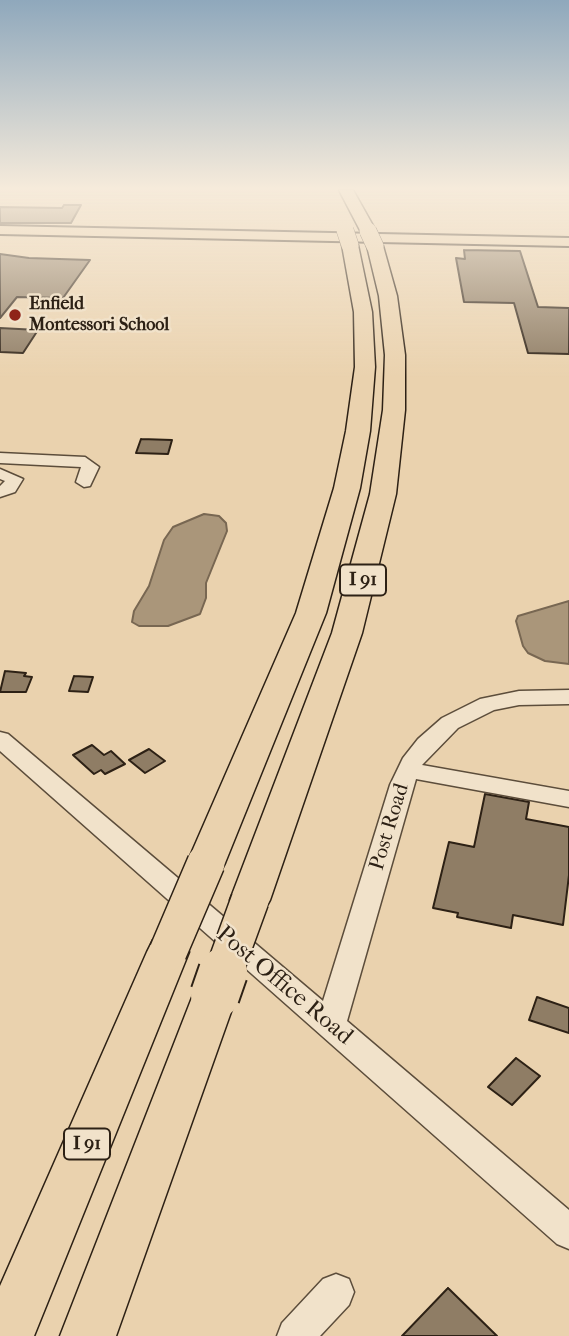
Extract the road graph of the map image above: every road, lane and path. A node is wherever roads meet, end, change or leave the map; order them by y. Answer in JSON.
{"nodes":[{"id":1,"x":358,"y":252,"type":"edge"},
{"id":2,"x":365,"y":252,"type":"edge"},
{"id":3,"x":0,"y":458,"type":"edge"},
{"id":4,"x":0,"y":474,"type":"edge"},
{"id":5,"x":84,"y":482,"type":"dead end"},
{"id":6,"x":0,"y":492,"type":"edge"},
{"id":7,"x":569,"y":697,"type":"edge"},
{"id":8,"x":0,"y":739,"type":"edge"},
{"id":9,"x":409,"y":769,"type":"junction"},
{"id":10,"x":569,"y":799,"type":"edge"},
{"id":11,"x":331,"y":1024,"type":"junction"},
{"id":12,"x":569,"y":1232,"type":"edge"},
{"id":13,"x":336,"y":1292,"type":"dead end"},
{"id":14,"x":6,"y":1336,"type":"edge"},
{"id":15,"x":88,"y":1336,"type":"edge"},
{"id":16,"x":295,"y":1336,"type":"edge"}],
"edges":[{"from":1,"to":14,"type":"highway","number":"I 91","bridge":true},
{"from":2,"to":15,"type":"highway","number":"I 91","bridge":true},
{"from":3,"to":5,"type":"street"},
{"from":4,"to":6,"type":"street"},
{"from":7,"to":9,"type":"street","name":"Post Road"},
{"from":8,"to":11,"type":"street","name":"Post Office Road"},
{"from":9,"to":10,"type":"street"},
{"from":9,"to":11,"type":"street","name":"Post Road"},
{"from":11,"to":12,"type":"street","name":"Post Office Road"},
{"from":13,"to":16,"type":"street"}]}
